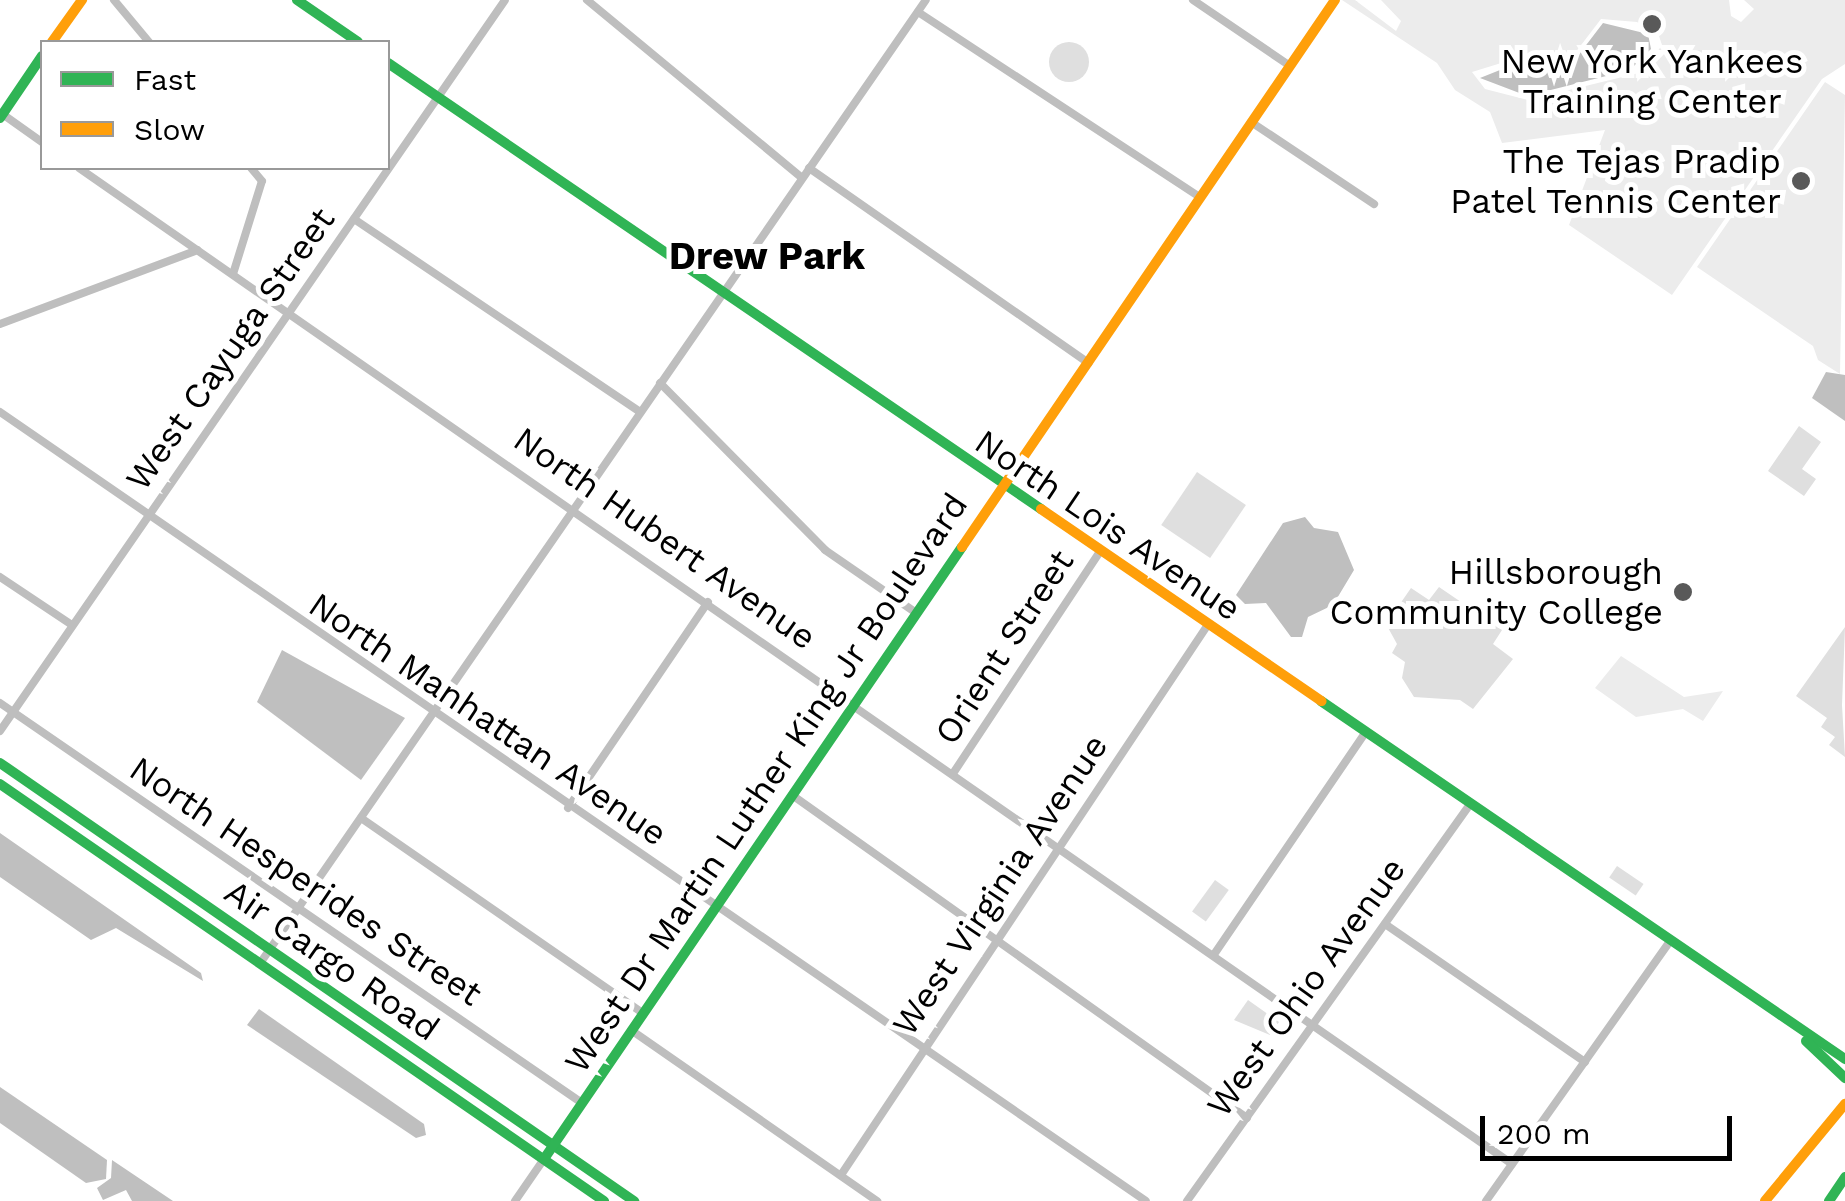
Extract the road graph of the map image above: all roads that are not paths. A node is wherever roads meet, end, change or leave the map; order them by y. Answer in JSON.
{"nodes":[{"id":1,"x":82,"y":0,"type":"edge"},
{"id":2,"x":114,"y":0,"type":"edge"},
{"id":3,"x":297,"y":0,"type":"edge"},
{"id":4,"x":505,"y":0,"type":"edge"},
{"id":5,"x":587,"y":0,"type":"edge"},
{"id":6,"x":926,"y":0,"type":"edge"},
{"id":7,"x":1193,"y":0,"type":"edge"},
{"id":8,"x":1335,"y":0,"type":"edge"},
{"id":9,"x":918,"y":12,"type":"junction"},
{"id":10,"x":53,"y":40,"type":"edge"},
{"id":11,"x":147,"y":40,"type":"edge"},
{"id":12,"x":355,"y":40,"type":"edge"},
{"id":13,"x":40,"y":59,"type":"edge"},
{"id":14,"x":390,"y":63,"type":"edge"},
{"id":15,"x":1290,"y":66,"type":"junction"},
{"id":16,"x":437,"y":97,"type":"junction"},
{"id":17,"x":1,"y":115,"type":"edge"},
{"id":18,"x":1251,"y":122,"type":"junction"},
{"id":19,"x":40,"y":141,"type":"edge"},
{"id":20,"x":390,"y":166,"type":"edge"},
{"id":21,"x":809,"y":168,"type":"junction"},
{"id":22,"x":83,"y":170,"type":"edge"},
{"id":23,"x":253,"y":170,"type":"edge"},
{"id":24,"x":387,"y":170,"type":"edge"},
{"id":25,"x":802,"y":178,"type":"junction"},
{"id":26,"x":1200,"y":197,"type":"junction"},
{"id":27,"x":1374,"y":204,"type":"dead end"},
{"id":28,"x":354,"y":218,"type":"junction"},
{"id":29,"x":198,"y":250,"type":"junction"},
{"id":30,"x":233,"y":274,"type":"junction"},
{"id":31,"x":722,"y":294,"type":"junction"},
{"id":32,"x":290,"y":312,"type":"junction"},
{"id":33,"x":0,"y":324,"type":"edge"},
{"id":34,"x":1089,"y":363,"type":"junction"},
{"id":35,"x":660,"y":383,"type":"junction"},
{"id":36,"x":0,"y":412,"type":"edge"},
{"id":37,"x":640,"y":412,"type":"junction"},
{"id":38,"x":1001,"y":486,"type":"junction"},
{"id":39,"x":574,"y":510,"type":"junction"},
{"id":40,"x":148,"y":516,"type":"junction"},
{"id":41,"x":1099,"y":552,"type":"junction"},
{"id":42,"x":0,"y":577,"type":"edge"},
{"id":43,"x":708,"y":602,"type":"junction"},
{"id":44,"x":916,"y":612,"type":"junction"},
{"id":45,"x":72,"y":625,"type":"junction"},
{"id":46,"x":1206,"y":626,"type":"junction"},
{"id":47,"x":854,"y":702,"type":"junction"},
{"id":48,"x":0,"y":704,"type":"edge"},
{"id":49,"x":13,"y":712,"type":"junction"},
{"id":50,"x":431,"y":716,"type":"junction"},
{"id":51,"x":0,"y":731,"type":"edge"},
{"id":52,"x":1365,"y":734,"type":"junction"},
{"id":53,"x":0,"y":763,"type":"edge"},
{"id":54,"x":954,"y":772,"type":"junction"},
{"id":55,"x":0,"y":784,"type":"edge"},
{"id":56,"x":792,"y":795,"type":"junction"},
{"id":57,"x":1469,"y":805,"type":"junction"},
{"id":58,"x":568,"y":808,"type":"junction"},
{"id":59,"x":361,"y":818,"type":"junction"},
{"id":60,"x":1058,"y":845,"type":"junction"},
{"id":61,"x":715,"y":908,"type":"junction"},
{"id":62,"x":297,"y":910,"type":"junction"},
{"id":63,"x":1385,"y":924,"type":"junction"},
{"id":64,"x":995,"y":943,"type":"junction"},
{"id":65,"x":1669,"y":943,"type":"junction"},
{"id":66,"x":270,"y":950,"type":"junction"},
{"id":67,"x":1215,"y":954,"type":"junction"},
{"id":68,"x":261,"y":962,"type":"junction"},
{"id":69,"x":643,"y":1013,"type":"junction"},
{"id":70,"x":1314,"y":1022,"type":"junction"},
{"id":71,"x":632,"y":1030,"type":"junction"},
{"id":72,"x":1797,"y":1032,"type":"junction"},
{"id":73,"x":924,"y":1049,"type":"junction"},
{"id":74,"x":1845,"y":1060,"type":"edge"},
{"id":75,"x":1585,"y":1062,"type":"junction"},
{"id":76,"x":1845,"y":1078,"type":"edge"},
{"id":77,"x":582,"y":1103,"type":"junction"},
{"id":78,"x":1845,"y":1104,"type":"edge"},
{"id":79,"x":1246,"y":1118,"type":"junction"},
{"id":80,"x":553,"y":1146,"type":"junction"},
{"id":81,"x":544,"y":1159,"type":"junction"},
{"id":82,"x":1512,"y":1164,"type":"junction"},
{"id":83,"x":841,"y":1176,"type":"junction"},
{"id":84,"x":1845,"y":1177,"type":"edge"},
{"id":85,"x":516,"y":1201,"type":"edge"},
{"id":86,"x":604,"y":1201,"type":"edge"},
{"id":87,"x":634,"y":1201,"type":"edge"},
{"id":88,"x":877,"y":1201,"type":"edge"},
{"id":89,"x":1146,"y":1201,"type":"edge"},
{"id":90,"x":1187,"y":1201,"type":"edge"},
{"id":91,"x":1486,"y":1201,"type":"edge"},
{"id":92,"x":1765,"y":1201,"type":"edge"},
{"id":93,"x":1829,"y":1201,"type":"edge"}],
"edges":[{"from":1,"to":10,"type":"street"},
{"from":2,"to":11,"type":"street"},
{"from":3,"to":12,"type":"street"},
{"from":4,"to":16,"type":"street","name":"West Cayuga Street"},
{"from":5,"to":25,"type":"street"},
{"from":6,"to":9,"type":"street"},
{"from":7,"to":15,"type":"street"},
{"from":8,"to":15,"type":"street","name":"West Dr Martin Luther King Jr Boulevard"},
{"from":9,"to":21,"type":"street"},
{"from":9,"to":26,"type":"street"},
{"from":13,"to":17,"type":"street"},
{"from":14,"to":16,"type":"street","name":"North Lois Avenue"},
{"from":15,"to":18,"type":"street","name":"West Dr Martin Luther King Jr Boulevard"},
{"from":16,"to":20,"type":"street","name":"West Cayuga Street"},
{"from":16,"to":31,"type":"street","name":"North Lois Avenue"},
{"from":17,"to":19,"type":"street"},
{"from":18,"to":26,"type":"street","name":"West Dr Martin Luther King Jr Boulevard"},
{"from":18,"to":27,"type":"street"},
{"from":21,"to":25,"type":"street"},
{"from":21,"to":34,"type":"street"},
{"from":22,"to":29,"type":"street","name":"North Hubert Avenue"},
{"from":23,"to":30,"type":"street"},
{"from":24,"to":28,"type":"street","name":"West Cayuga Street"},
{"from":25,"to":31,"type":"street"},
{"from":26,"to":34,"type":"street","name":"West Dr Martin Luther King Jr Boulevard"},
{"from":28,"to":32,"type":"street","name":"West Cayuga Street"},
{"from":28,"to":37,"type":"street"},
{"from":29,"to":30,"type":"street","name":"North Hubert Avenue"},
{"from":29,"to":33,"type":"street"},
{"from":30,"to":32,"type":"street","name":"North Hubert Avenue"},
{"from":31,"to":35,"type":"street"},
{"from":31,"to":38,"type":"street","name":"North Lois Avenue"},
{"from":32,"to":39,"type":"street","name":"North Hubert Avenue"},
{"from":32,"to":40,"type":"street","name":"West Cayuga Street"},
{"from":34,"to":38,"type":"street","name":"West Dr Martin Luther King Jr Boulevard"},
{"from":35,"to":37,"type":"street"},
{"from":35,"to":44,"type":"street"},
{"from":36,"to":40,"type":"street","name":"North Manhattan Avenue"},
{"from":37,"to":39,"type":"street"},
{"from":38,"to":41,"type":"street","name":"North Lois Avenue"},
{"from":38,"to":44,"type":"street","name":"West Dr Martin Luther King Jr Boulevard"},
{"from":39,"to":43,"type":"street","name":"North Hubert Avenue"},
{"from":39,"to":50,"type":"street"},
{"from":40,"to":45,"type":"street","name":"West Cayuga Street"},
{"from":40,"to":50,"type":"street","name":"North Manhattan Avenue"},
{"from":41,"to":46,"type":"street","name":"North Lois Avenue"},
{"from":41,"to":54,"type":"street","name":"Orient Street"},
{"from":42,"to":45,"type":"street"},
{"from":43,"to":47,"type":"street","name":"North Hubert Avenue"},
{"from":43,"to":58,"type":"street"},
{"from":44,"to":47,"type":"street","name":"West Dr Martin Luther King Jr Boulevard"},
{"from":45,"to":49,"type":"street","name":"West Cayuga Street"},
{"from":46,"to":52,"type":"street","name":"North Lois Avenue"},
{"from":46,"to":60,"type":"street","name":"West Virginia Avenue"},
{"from":47,"to":54,"type":"street","name":"North Hubert Avenue"},
{"from":47,"to":56,"type":"street","name":"West Dr Martin Luther King Jr Boulevard"},
{"from":48,"to":49,"type":"street","name":"North Hesperides Street"},
{"from":49,"to":51,"type":"street","name":"West Cayuga Street"},
{"from":49,"to":62,"type":"street","name":"North Hesperides Street"},
{"from":50,"to":58,"type":"street","name":"North Manhattan Avenue"},
{"from":50,"to":59,"type":"street"},
{"from":52,"to":57,"type":"street","name":"North Lois Avenue"},
{"from":52,"to":67,"type":"street"},
{"from":53,"to":66,"type":"street","name":"Air Cargo Road"},
{"from":54,"to":60,"type":"street","name":"North Hubert Avenue"},
{"from":55,"to":68,"type":"street","name":"Air Cargo Road"},
{"from":56,"to":61,"type":"street","name":"West Dr Martin Luther King Jr Boulevard"},
{"from":56,"to":64,"type":"street"},
{"from":57,"to":63,"type":"street","name":"West Ohio Avenue"},
{"from":57,"to":65,"type":"street","name":"North Lois Avenue"},
{"from":58,"to":61,"type":"street","name":"North Manhattan Avenue"},
{"from":59,"to":62,"type":"street"},
{"from":59,"to":69,"type":"street"},
{"from":60,"to":64,"type":"street","name":"West Virginia Avenue"},
{"from":60,"to":67,"type":"street","name":"North Hubert Avenue"},
{"from":61,"to":69,"type":"street","name":"West Dr Martin Luther King Jr Boulevard"},
{"from":61,"to":73,"type":"street","name":"North Manhattan Avenue"},
{"from":62,"to":66,"type":"street"},
{"from":62,"to":77,"type":"street","name":"North Hesperides Street"},
{"from":63,"to":70,"type":"street","name":"West Ohio Avenue"},
{"from":63,"to":75,"type":"street"},
{"from":64,"to":73,"type":"street","name":"West Virginia Avenue"},
{"from":64,"to":79,"type":"street"},
{"from":65,"to":72,"type":"street","name":"North Lois Avenue"},
{"from":65,"to":75,"type":"street"},
{"from":66,"to":68,"type":"street"},
{"from":66,"to":80,"type":"street","name":"Air Cargo Road"},
{"from":67,"to":70,"type":"street","name":"North Hubert Avenue"},
{"from":68,"to":81,"type":"street","name":"Air Cargo Road"},
{"from":69,"to":71,"type":"street","name":"West Dr Martin Luther King Jr Boulevard"},
{"from":70,"to":79,"type":"street","name":"West Ohio Avenue"},
{"from":70,"to":82,"type":"street","name":"North Hubert Avenue"},
{"from":71,"to":77,"type":"street","name":"West Dr Martin Luther King Jr Boulevard"},
{"from":71,"to":83,"type":"street"},
{"from":72,"to":74,"type":"street","name":"North Lois Avenue"},
{"from":72,"to":76,"type":"street","name":"North Lois Avenue"},
{"from":73,"to":83,"type":"street","name":"West Virginia Avenue"},
{"from":73,"to":89,"type":"street","name":"North Manhattan Avenue"},
{"from":75,"to":82,"type":"street"},
{"from":77,"to":80,"type":"street","name":"West Dr Martin Luther King Jr Boulevard"},
{"from":78,"to":92,"type":"street"},
{"from":79,"to":90,"type":"street","name":"West Ohio Avenue"},
{"from":80,"to":81,"type":"street","name":"West Dr Martin Luther King Jr Boulevard"},
{"from":80,"to":87,"type":"street","name":"Air Cargo Road"},
{"from":81,"to":85,"type":"street","name":"West Dr Martin Luther King Jr Boulevard"},
{"from":81,"to":86,"type":"street","name":"Air Cargo Road"},
{"from":82,"to":91,"type":"street"},
{"from":83,"to":88,"type":"street"},
{"from":84,"to":93,"type":"street"}]}
